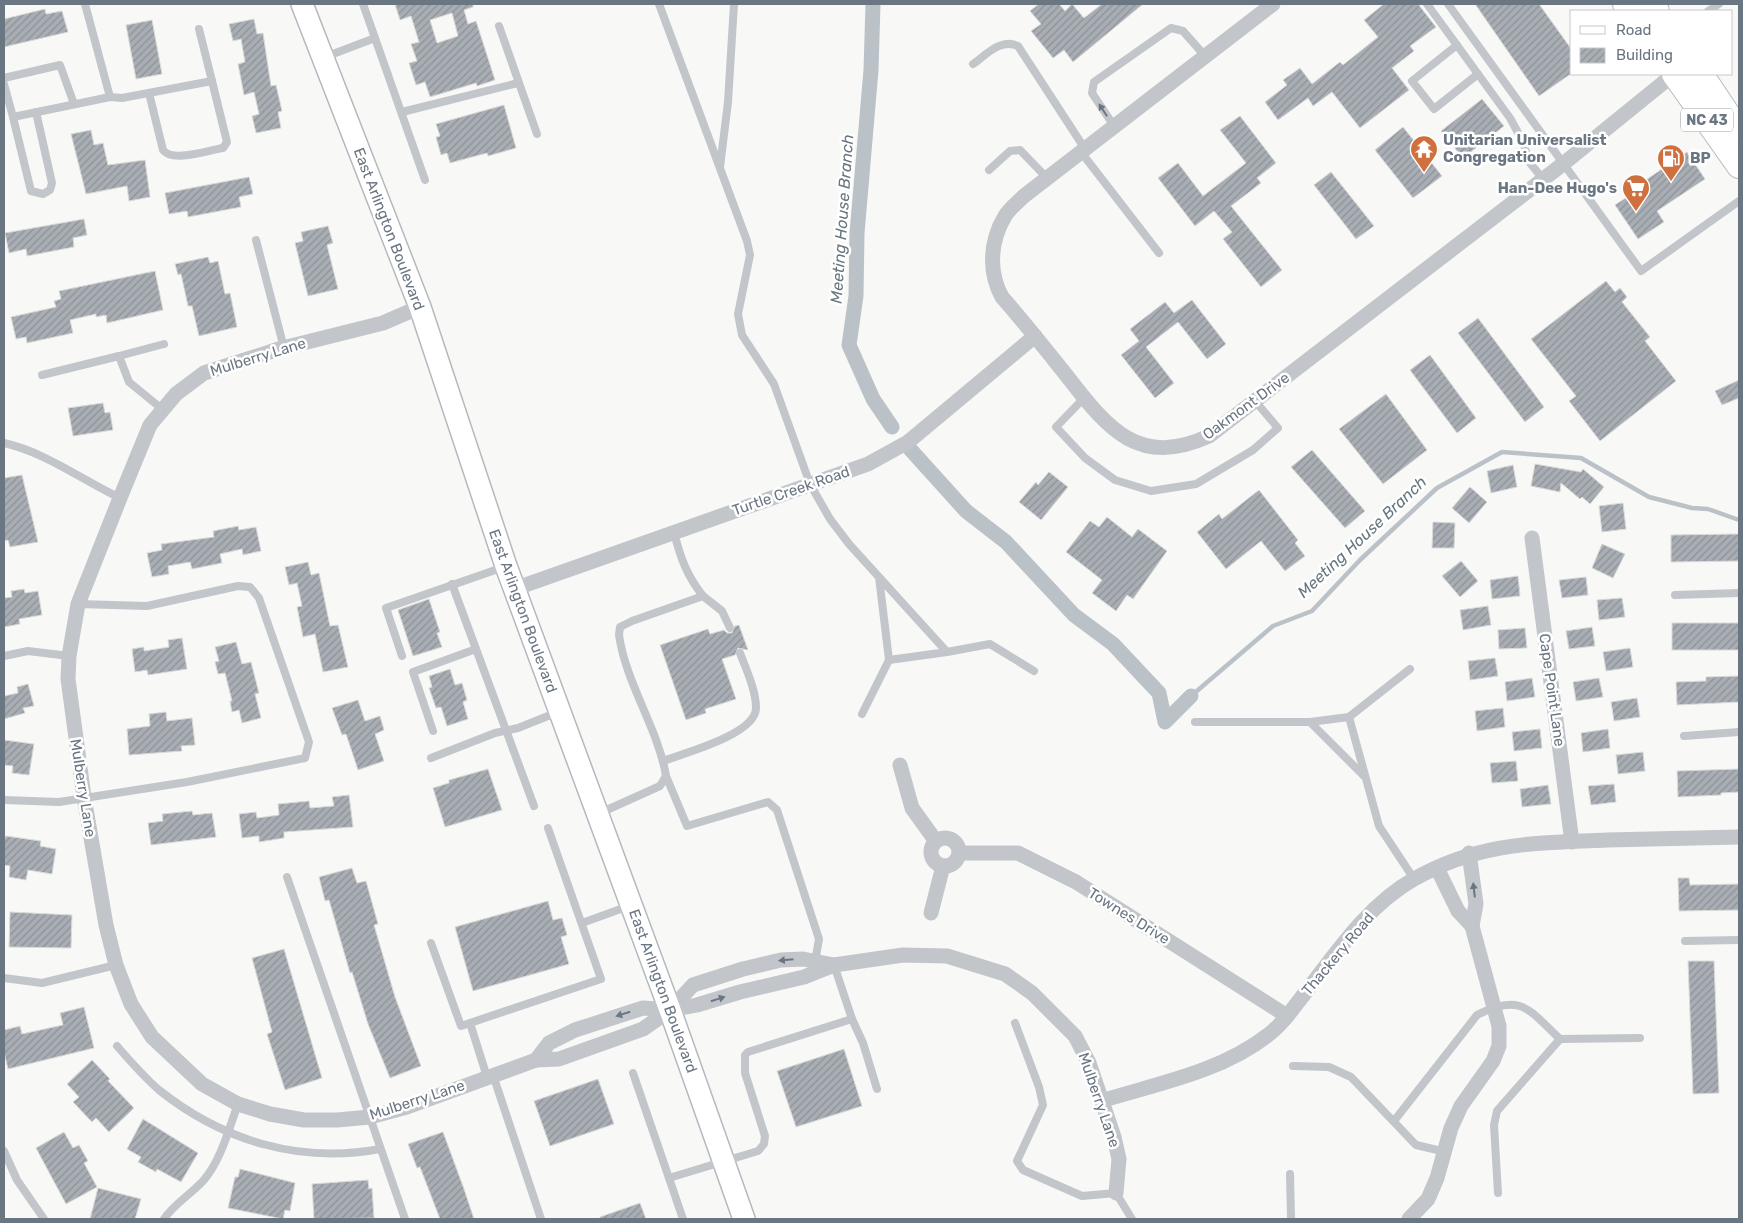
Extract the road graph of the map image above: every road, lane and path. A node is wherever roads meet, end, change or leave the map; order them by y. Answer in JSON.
{"nodes":[{"id":1,"x":86,"y":4,"type":"edge"},
{"id":2,"x":302,"y":4,"type":"edge"},
{"id":3,"x":363,"y":4,"type":"edge"},
{"id":4,"x":659,"y":4,"type":"edge"},
{"id":5,"x":734,"y":4,"type":"edge"},
{"id":6,"x":1273,"y":4,"type":"edge"},
{"id":7,"x":1427,"y":4,"type":"edge"},
{"id":8,"x":1448,"y":4,"type":"edge"},
{"id":9,"x":499,"y":26,"type":"dead end"},
{"id":10,"x":199,"y":29,"type":"dead end"},
{"id":11,"x":375,"y":38,"type":"junction"},
{"id":12,"x":1457,"y":45,"type":"junction"},
{"id":13,"x":1205,"y":56,"type":"junction"},
{"id":14,"x":322,"y":58,"type":"junction"},
{"id":15,"x":973,"y":64,"type":"dead end"},
{"id":16,"x":1478,"y":74,"type":"junction"},
{"id":17,"x":1673,"y":75,"type":"edge"},
{"id":18,"x":1675,"y":75,"type":"edge"},
{"id":19,"x":1685,"y":75,"type":"edge"},
{"id":20,"x":1701,"y":75,"type":"edge"},
{"id":21,"x":4,"y":78,"type":"edge"},
{"id":22,"x":212,"y":81,"type":"junction"},
{"id":23,"x":518,"y":83,"type":"junction"},
{"id":24,"x":4,"y":84,"type":"edge"},
{"id":25,"x":149,"y":93,"type":"junction"},
{"id":26,"x":110,"y":97,"type":"junction"},
{"id":27,"x":74,"y":104,"type":"junction"},
{"id":28,"x":36,"y":112,"type":"junction"},
{"id":29,"x":402,"y":112,"type":"junction"},
{"id":30,"x":13,"y":117,"type":"junction"},
{"id":31,"x":1114,"y":126,"type":"junction"},
{"id":32,"x":1739,"y":131,"type":"edge"},
{"id":33,"x":537,"y":134,"type":"dead end"},
{"id":34,"x":1739,"y":149,"type":"edge"},
{"id":35,"x":1083,"y":150,"type":"junction"},
{"id":36,"x":1563,"y":164,"type":"junction"},
{"id":37,"x":1739,"y":166,"type":"edge"},
{"id":38,"x":720,"y":169,"type":"junction"},
{"id":39,"x":989,"y":170,"type":"dead end"},
{"id":40,"x":1047,"y":178,"type":"junction"},
{"id":41,"x":1543,"y":179,"type":"junction"},
{"id":42,"x":425,"y":180,"type":"dead end"},
{"id":43,"x":1739,"y":201,"type":"edge"},
{"id":44,"x":256,"y":240,"type":"dead end"},
{"id":45,"x":1159,"y":253,"type":"dead end"},
{"id":46,"x":420,"y":307,"type":"junction"},
{"id":47,"x":1035,"y":336,"type":"junction"},
{"id":48,"x":164,"y":344,"type":"dead end"},
{"id":49,"x":284,"y":348,"type":"junction"},
{"id":50,"x":119,"y":356,"type":"junction"},
{"id":51,"x":42,"y":375,"type":"dead end"},
{"id":52,"x":1084,"y":398,"type":"junction"},
{"id":53,"x":1255,"y":401,"type":"junction"},
{"id":54,"x":162,"y":409,"type":"junction"},
{"id":55,"x":4,"y":444,"type":"edge"},
{"id":56,"x":810,"y":484,"type":"junction"},
{"id":57,"x":120,"y":498,"type":"junction"},
{"id":58,"x":674,"y":532,"type":"junction"},
{"id":59,"x":1532,"y":538,"type":"dead end"},
{"id":60,"x":506,"y":566,"type":"junction"},
{"id":61,"x":879,"y":577,"type":"junction"},
{"id":62,"x":452,"y":584,"type":"junction"},
{"id":63,"x":514,"y":589,"type":"junction"},
{"id":64,"x":1739,"y":593,"type":"edge"},
{"id":65,"x":1674,"y":595,"type":"dead end"},
{"id":66,"x":703,"y":596,"type":"junction"},
{"id":67,"x":78,"y":604,"type":"junction"},
{"id":68,"x":730,"y":628,"type":"dead end"},
{"id":69,"x":476,"y":649,"type":"junction"},
{"id":70,"x":947,"y":652,"type":"junction"},
{"id":71,"x":740,"y":653,"type":"dead end"},
{"id":72,"x":4,"y":656,"type":"edge"},
{"id":73,"x":69,"y":656,"type":"junction"},
{"id":74,"x":402,"y":656,"type":"dead end"},
{"id":75,"x":889,"y":660,"type":"junction"},
{"id":76,"x":1410,"y":669,"type":"dead end"},
{"id":77,"x":1034,"y":671,"type":"dead end"},
{"id":78,"x":560,"y":712,"type":"junction"},
{"id":79,"x":862,"y":714,"type":"dead end"},
{"id":80,"x":1349,"y":717,"type":"junction"},
{"id":81,"x":1195,"y":722,"type":"dead end"},
{"id":82,"x":1310,"y":722,"type":"junction"},
{"id":83,"x":433,"y":731,"type":"dead end"},
{"id":84,"x":507,"y":731,"type":"junction"},
{"id":85,"x":1739,"y":732,"type":"edge"},
{"id":86,"x":1684,"y":736,"type":"dead end"},
{"id":87,"x":431,"y":758,"type":"dead end"},
{"id":88,"x":663,"y":762,"type":"junction"},
{"id":89,"x":900,"y":765,"type":"dead end"},
{"id":90,"x":666,"y":776,"type":"junction"},
{"id":91,"x":1365,"y":777,"type":"junction"},
{"id":92,"x":84,"y":798,"type":"junction"},
{"id":93,"x":4,"y":800,"type":"edge"},
{"id":94,"x":534,"y":806,"type":"dead end"},
{"id":95,"x":598,"y":814,"type":"junction"},
{"id":96,"x":548,"y":828,"type":"dead end"},
{"id":97,"x":1739,"y":837,"type":"edge"},
{"id":98,"x":935,"y":840,"type":"junction"},
{"id":99,"x":1572,"y":842,"type":"junction"},
{"id":100,"x":960,"y":853,"type":"junction"},
{"id":101,"x":1469,"y":853,"type":"junction"},
{"id":102,"x":943,"y":866,"type":"junction"},
{"id":103,"x":1437,"y":868,"type":"junction"},
{"id":104,"x":287,"y":877,"type":"dead end"},
{"id":105,"x":1414,"y":879,"type":"junction"},
{"id":106,"x":632,"y":906,"type":"junction"},
{"id":107,"x":931,"y":913,"type":"dead end"},
{"id":108,"x":582,"y":923,"type":"junction"},
{"id":109,"x":1472,"y":926,"type":"junction"},
{"id":110,"x":1739,"y":940,"type":"edge"},
{"id":111,"x":1685,"y":941,"type":"dead end"},
{"id":112,"x":431,"y":943,"type":"dead end"},
{"id":113,"x":815,"y":962,"type":"junction"},
{"id":114,"x":116,"y":965,"type":"junction"},
{"id":115,"x":834,"y":966,"type":"junction"},
{"id":116,"x":4,"y":978,"type":"edge"},
{"id":117,"x":1492,"y":1007,"type":"junction"},
{"id":118,"x":670,"y":1010,"type":"junction"},
{"id":119,"x":1287,"y":1016,"type":"junction"},
{"id":120,"x":852,"y":1019,"type":"junction"},
{"id":121,"x":470,"y":1023,"type":"junction"},
{"id":122,"x":1014,"y":1023,"type":"dead end"},
{"id":123,"x":1640,"y":1038,"type":"dead end"},
{"id":124,"x":1560,"y":1039,"type":"junction"},
{"id":125,"x":116,"y":1046,"type":"dead end"},
{"id":126,"x":536,"y":1060,"type":"junction"},
{"id":127,"x":1293,"y":1066,"type":"dead end"},
{"id":128,"x":633,"y":1073,"type":"dead end"},
{"id":129,"x":490,"y":1076,"type":"junction"},
{"id":130,"x":877,"y":1089,"type":"dead end"},
{"id":131,"x":1100,"y":1101,"type":"junction"},
{"id":132,"x":238,"y":1104,"type":"junction"},
{"id":133,"x":370,"y":1117,"type":"junction"},
{"id":134,"x":1394,"y":1121,"type":"junction"},
{"id":135,"x":228,"y":1132,"type":"junction"},
{"id":136,"x":380,"y":1148,"type":"junction"},
{"id":137,"x":4,"y":1152,"type":"edge"},
{"id":138,"x":1446,"y":1152,"type":"junction"},
{"id":139,"x":724,"y":1161,"type":"junction"},
{"id":140,"x":1290,"y":1174,"type":"dead end"},
{"id":141,"x":669,"y":1178,"type":"junction"},
{"id":142,"x":1116,"y":1193,"type":"junction"},
{"id":143,"x":1498,"y":1193,"type":"dead end"},
{"id":144,"x":44,"y":1219,"type":"edge"},
{"id":145,"x":164,"y":1219,"type":"edge"},
{"id":146,"x":405,"y":1219,"type":"edge"},
{"id":147,"x":541,"y":1219,"type":"edge"},
{"id":148,"x":682,"y":1219,"type":"edge"},
{"id":149,"x":744,"y":1219,"type":"edge"},
{"id":150,"x":1132,"y":1219,"type":"edge"},
{"id":151,"x":1291,"y":1219,"type":"edge"},
{"id":152,"x":1409,"y":1219,"type":"edge"}],
"edges":[{"from":1,"to":26,"type":"lane"},
{"from":2,"to":14,"type":"main road","name":"East Arlington Boulevard"},
{"from":3,"to":11,"type":"lane"},
{"from":4,"to":38,"type":"lane"},
{"from":5,"to":38,"type":"lane"},
{"from":6,"to":13,"type":"street","name":"Oakmont Drive"},
{"from":7,"to":12,"type":"lane"},
{"from":8,"to":36,"type":"lane"},
{"from":9,"to":23,"type":"lane"},
{"from":10,"to":22,"type":"lane"},
{"from":11,"to":14,"type":"lane"},
{"from":11,"to":29,"type":"lane"},
{"from":12,"to":16,"type":"lane"},
{"from":12,"to":16,"type":"lane"},
{"from":13,"to":31,"type":"street","name":"Oakmont Drive"},
{"from":31,"to":13,"type":"lane","one_way":true},
{"from":14,"to":46,"type":"main road","name":"East Arlington Boulevard"},
{"from":15,"to":35,"type":"lane"},
{"from":16,"to":41,"type":"lane"},
{"from":17,"to":36,"type":"street","name":"Oakmont Drive"},
{"from":18,"to":37,"type":"main road","number":"NC 43"},
{"from":19,"to":34,"type":"main road"},
{"from":20,"to":32,"type":"main road","number":"NC 43"},
{"from":21,"to":27,"type":"lane"},
{"from":22,"to":25,"type":"lane"},
{"from":22,"to":25,"type":"lane"},
{"from":23,"to":29,"type":"lane"},
{"from":23,"to":33,"type":"lane"},
{"from":24,"to":30,"type":"lane"},
{"from":25,"to":26,"type":"lane"},
{"from":26,"to":27,"type":"lane"},
{"from":27,"to":28,"type":"lane"},
{"from":28,"to":30,"type":"lane"},
{"from":28,"to":30,"type":"lane"},
{"from":29,"to":42,"type":"lane"},
{"from":31,"to":35,"type":"street","name":"Oakmont Drive"},
{"from":35,"to":40,"type":"street","name":"Oakmont Drive"},
{"from":35,"to":45,"type":"lane"},
{"from":36,"to":41,"type":"street","name":"Oakmont Drive"},
{"from":36,"to":43,"type":"lane"},
{"from":38,"to":56,"type":"lane"},
{"from":39,"to":40,"type":"lane"},
{"from":40,"to":47,"type":"street","name":"Oakmont Drive"},
{"from":41,"to":53,"type":"street","name":"Oakmont Drive"},
{"from":44,"to":49,"type":"lane"},
{"from":46,"to":49,"type":"street","name":"Mulberry Lane"},
{"from":46,"to":60,"type":"main road","name":"East Arlington Boulevard"},
{"from":47,"to":52,"type":"street","name":"Oakmont Drive"},
{"from":47,"to":56,"type":"street","name":"Turtle Creek Road"},
{"from":48,"to":50,"type":"lane"},
{"from":49,"to":54,"type":"street","name":"Mulberry Lane"},
{"from":50,"to":51,"type":"lane"},
{"from":50,"to":54,"type":"lane"},
{"from":52,"to":53,"type":"street","name":"Oakmont Drive"},
{"from":52,"to":53,"type":"lane"},
{"from":54,"to":57,"type":"street","name":"Mulberry Lane"},
{"from":55,"to":57,"type":"lane"},
{"from":56,"to":58,"type":"street","name":"Turtle Creek Road"},
{"from":56,"to":61,"type":"lane"},
{"from":57,"to":67,"type":"street","name":"Mulberry Lane"},
{"from":58,"to":63,"type":"street","name":"Turtle Creek Road"},
{"from":58,"to":66,"type":"lane"},
{"from":59,"to":99,"type":"street","name":"Cape Point Lane"},
{"from":60,"to":62,"type":"lane"},
{"from":60,"to":63,"type":"main road","name":"East Arlington Boulevard"},
{"from":61,"to":70,"type":"lane"},
{"from":61,"to":75,"type":"lane"},
{"from":62,"to":69,"type":"lane"},
{"from":62,"to":74,"type":"lane"},
{"from":63,"to":78,"type":"main road","name":"East Arlington Boulevard"},
{"from":64,"to":65,"type":"lane"},
{"from":66,"to":68,"type":"lane"},
{"from":66,"to":88,"type":"lane"},
{"from":67,"to":73,"type":"street","name":"Mulberry Lane"},
{"from":67,"to":92,"type":"lane"},
{"from":69,"to":83,"type":"lane"},
{"from":69,"to":84,"type":"lane"},
{"from":70,"to":75,"type":"lane"},
{"from":70,"to":77,"type":"lane"},
{"from":71,"to":88,"type":"lane"},
{"from":72,"to":73,"type":"lane"},
{"from":73,"to":92,"type":"street","name":"Mulberry Lane"},
{"from":75,"to":79,"type":"lane"},
{"from":76,"to":80,"type":"lane"},
{"from":78,"to":84,"type":"lane"},
{"from":78,"to":95,"type":"main road","name":"East Arlington Boulevard"},
{"from":80,"to":82,"type":"lane"},
{"from":80,"to":91,"type":"lane"},
{"from":81,"to":82,"type":"lane"},
{"from":82,"to":91,"type":"lane"},
{"from":84,"to":87,"type":"lane"},
{"from":84,"to":94,"type":"lane"},
{"from":85,"to":86,"type":"lane"},
{"from":88,"to":90,"type":"lane"},
{"from":89,"to":98,"type":"street"},
{"from":90,"to":95,"type":"lane"},
{"from":90,"to":113,"type":"lane"},
{"from":91,"to":105,"type":"lane"},
{"from":92,"to":93,"type":"lane"},
{"from":92,"to":114,"type":"street","name":"Mulberry Lane"},
{"from":95,"to":106,"type":"main road","name":"East Arlington Boulevard"},
{"from":96,"to":108,"type":"lane"},
{"from":97,"to":99,"type":"street","name":"Thackery Road"},
{"from":98,"to":100,"type":"street"},
{"from":98,"to":102,"type":"street"},
{"from":99,"to":101,"type":"street","name":"Thackery Road"},
{"from":100,"to":102,"type":"street"},
{"from":100,"to":119,"type":"street","name":"Townes Drive"},
{"from":101,"to":103,"type":"street","name":"Thackery Road"},
{"from":109,"to":101,"type":"street","one_way":true},
{"from":102,"to":107,"type":"street"},
{"from":103,"to":105,"type":"street","name":"Thackery Road"},
{"from":103,"to":109,"type":"street"},
{"from":104,"to":133,"type":"lane"},
{"from":105,"to":119,"type":"street","name":"Thackery Road"},
{"from":106,"to":108,"type":"lane"},
{"from":106,"to":118,"type":"main road","name":"East Arlington Boulevard"},
{"from":108,"to":121,"type":"lane"},
{"from":109,"to":117,"type":"street"},
{"from":110,"to":111,"type":"lane"},
{"from":112,"to":121,"type":"lane"},
{"from":113,"to":115,"type":"street","name":"Mulberry Lane"},
{"from":113,"to":118,"type":"street","name":"Mulberry Lane","one_way":true},
{"from":114,"to":116,"type":"lane"},
{"from":114,"to":132,"type":"street","name":"Mulberry Lane"},
{"from":118,"to":115,"type":"street","name":"Mulberry Lane","one_way":true},
{"from":115,"to":120,"type":"lane"},
{"from":115,"to":131,"type":"street","name":"Mulberry Lane"},
{"from":117,"to":124,"type":"lane"},
{"from":117,"to":134,"type":"lane"},
{"from":117,"to":138,"type":"street"},
{"from":118,"to":126,"type":"street","name":"Mulberry Lane"},
{"from":118,"to":126,"type":"street","name":"Mulberry Lane","one_way":true},
{"from":118,"to":139,"type":"main road","name":"East Arlington Boulevard"},
{"from":119,"to":131,"type":"street","name":"Thackery Road"},
{"from":120,"to":130,"type":"lane"},
{"from":120,"to":139,"type":"lane"},
{"from":121,"to":129,"type":"lane"},
{"from":122,"to":142,"type":"lane"},
{"from":123,"to":124,"type":"lane"},
{"from":124,"to":143,"type":"lane"},
{"from":125,"to":135,"type":"lane"},
{"from":126,"to":129,"type":"street","name":"Mulberry Lane"},
{"from":127,"to":134,"type":"lane"},
{"from":128,"to":141,"type":"lane"},
{"from":129,"to":133,"type":"street","name":"Mulberry Lane"},
{"from":129,"to":147,"type":"lane"},
{"from":131,"to":142,"type":"street","name":"Mulberry Lane"},
{"from":132,"to":133,"type":"street","name":"Mulberry Lane"},
{"from":132,"to":135,"type":"lane"},
{"from":133,"to":136,"type":"lane"},
{"from":134,"to":138,"type":"lane"},
{"from":135,"to":136,"type":"lane"},
{"from":135,"to":145,"type":"lane"},
{"from":136,"to":146,"type":"lane"},
{"from":137,"to":144,"type":"lane"},
{"from":138,"to":152,"type":"street"},
{"from":139,"to":141,"type":"lane"},
{"from":139,"to":149,"type":"main road","name":"East Arlington Boulevard"},
{"from":140,"to":151,"type":"lane"},
{"from":141,"to":148,"type":"lane"},
{"from":142,"to":150,"type":"lane"}]}
